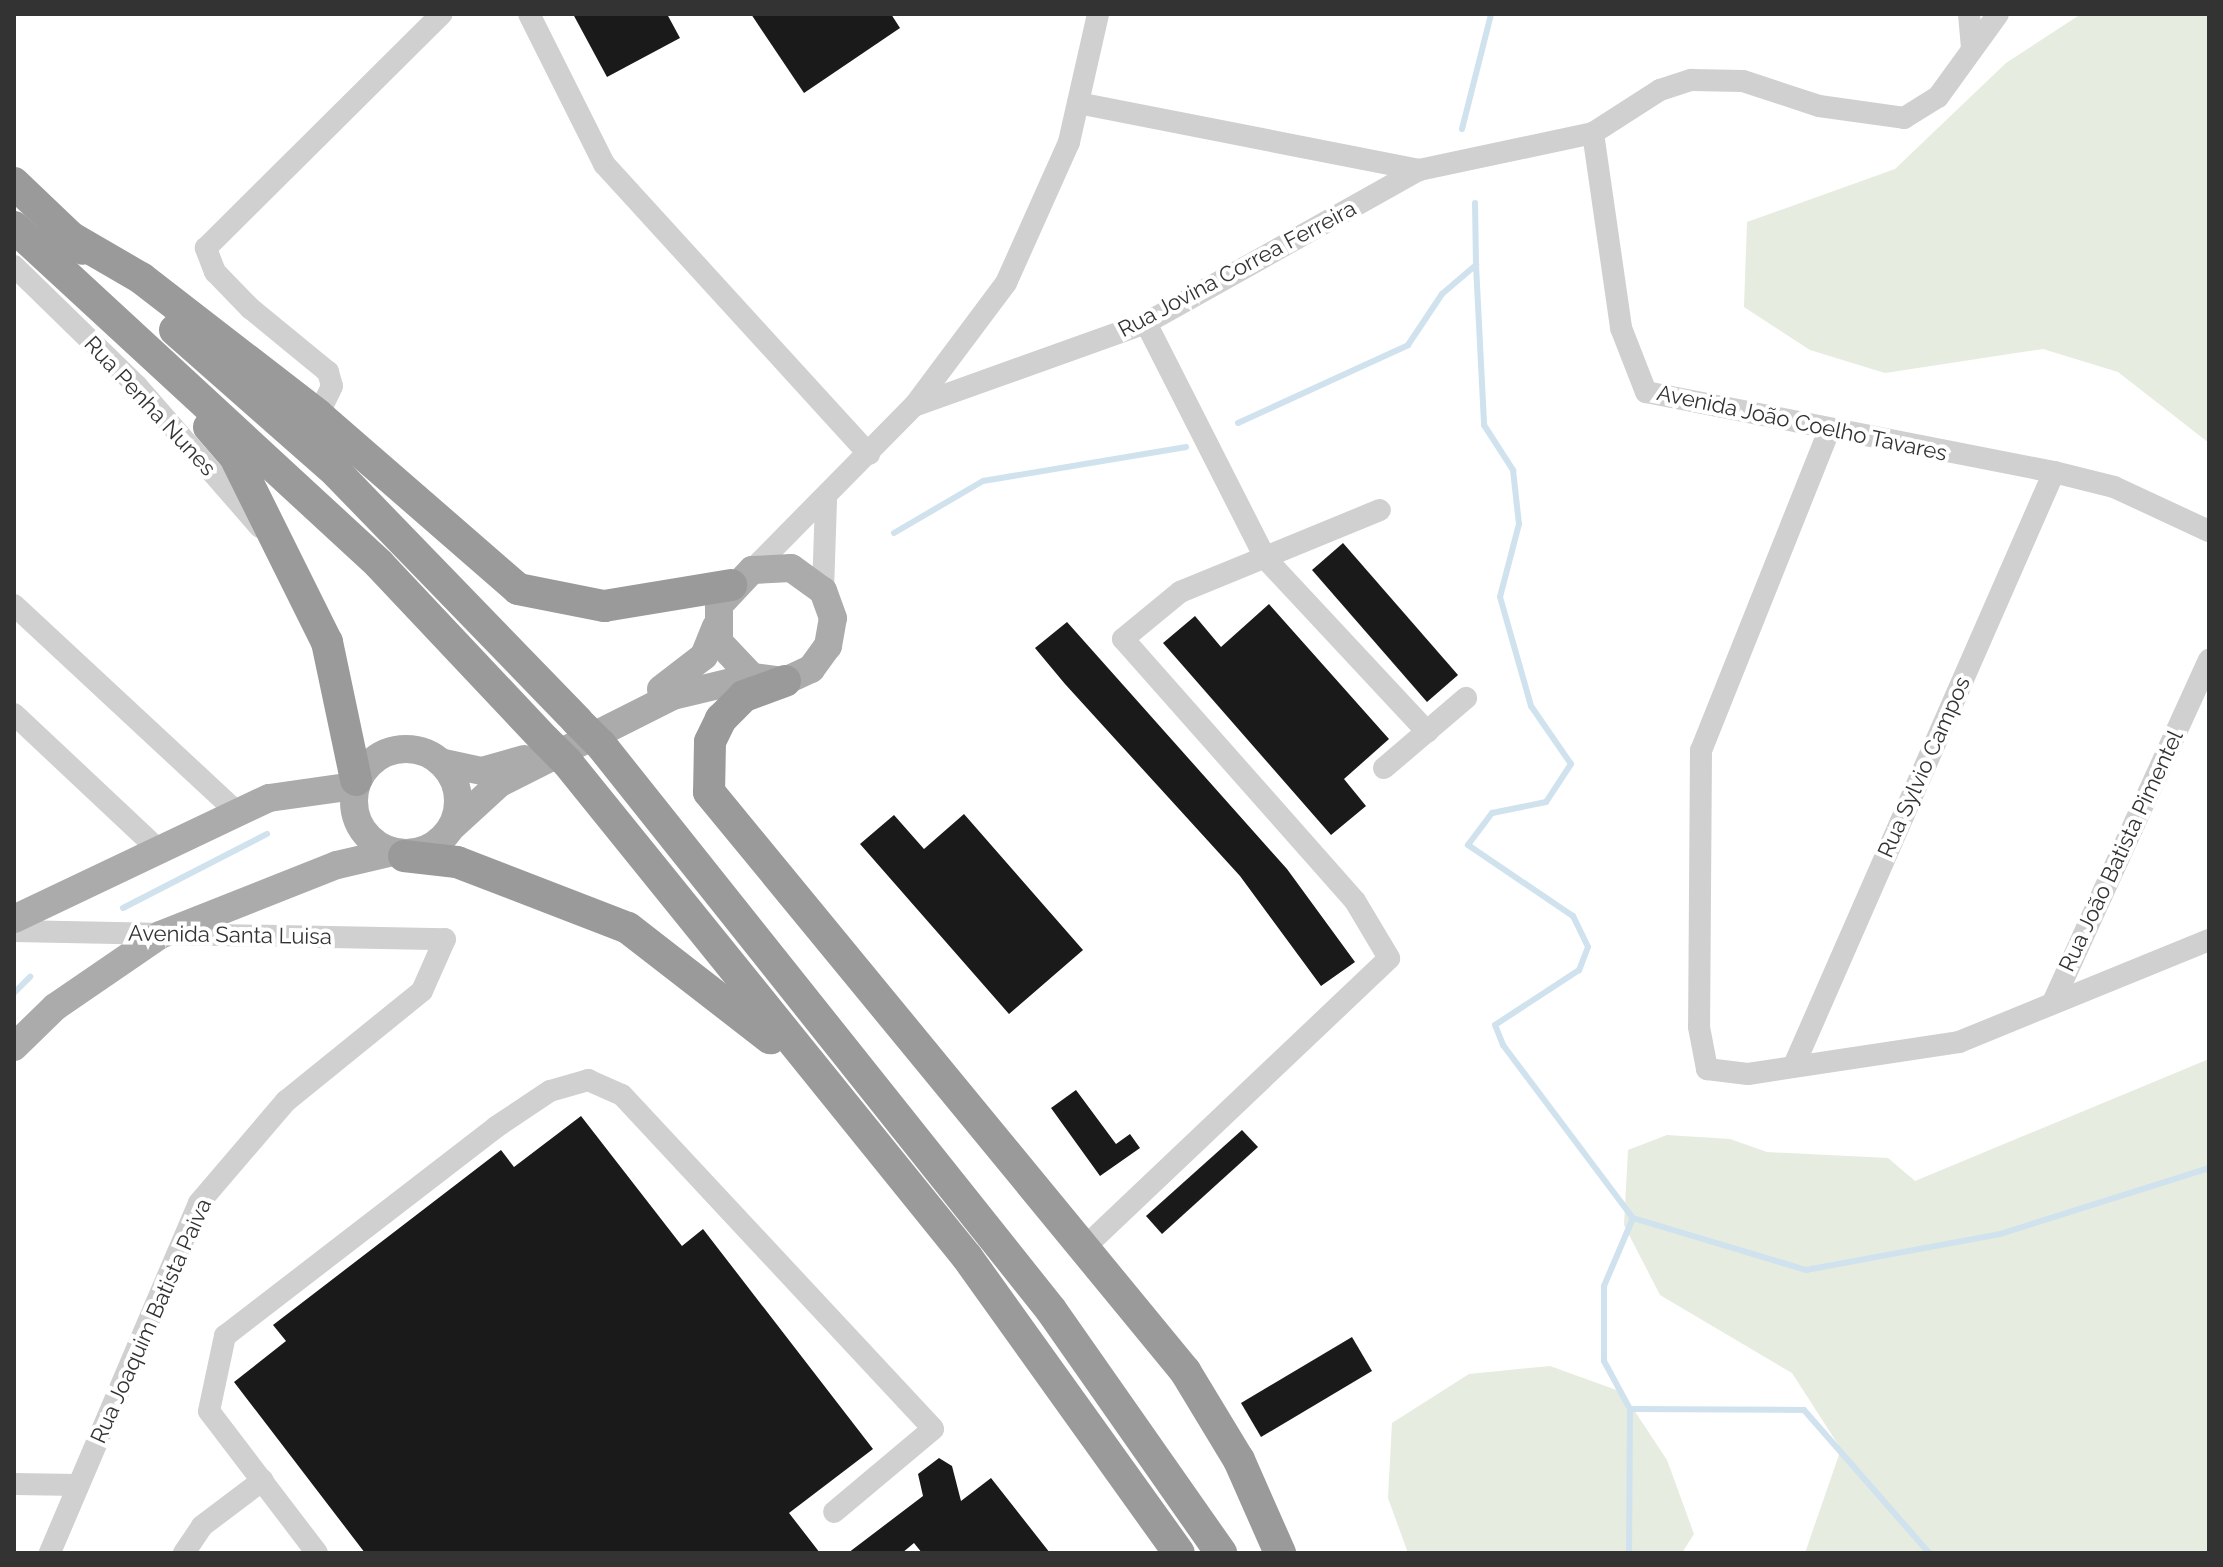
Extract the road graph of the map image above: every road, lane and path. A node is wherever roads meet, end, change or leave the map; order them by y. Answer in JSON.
{"nodes":[{"id":1,"x":442,"y":14,"type":"edge"},
{"id":2,"x":529,"y":14,"type":"edge"},
{"id":3,"x":1098,"y":14,"type":"edge"},
{"id":4,"x":1969,"y":14,"type":"edge"},
{"id":5,"x":1998,"y":14,"type":"edge"},
{"id":6,"x":1972,"y":47,"type":"junction"},
{"id":7,"x":1078,"y":103,"type":"junction"},
{"id":8,"x":1593,"y":133,"type":"junction"},
{"id":9,"x":1419,"y":170,"type":"junction"},
{"id":10,"x":14,"y":183,"type":"edge"},
{"id":11,"x":14,"y":227,"type":"edge"},
{"id":12,"x":67,"y":235,"type":"junction"},
{"id":13,"x":14,"y":266,"type":"edge"},
{"id":14,"x":106,"y":316,"type":"junction"},
{"id":15,"x":1146,"y":323,"type":"junction"},
{"id":16,"x":914,"y":406,"type":"junction"},
{"id":17,"x":318,"y":415,"type":"junction"},
{"id":18,"x":1828,"y":433,"type":"junction"},
{"id":19,"x":869,"y":454,"type":"junction"},
{"id":20,"x":2054,"y":472,"type":"junction"},
{"id":21,"x":826,"y":499,"type":"junction"},
{"id":22,"x":1380,"y":510,"type":"dead end"},
{"id":23,"x":2209,"y":531,"type":"edge"},
{"id":24,"x":282,"y":551,"type":"junction"},
{"id":25,"x":1265,"y":558,"type":"junction"},
{"id":26,"x":741,"y":578,"type":"junction"},
{"id":27,"x":823,"y":591,"type":"junction"},
{"id":28,"x":14,"y":605,"type":"edge"},
{"id":29,"x":716,"y":627,"type":"junction"},
{"id":30,"x":2209,"y":660,"type":"edge"},
{"id":31,"x":752,"y":677,"type":"junction"},
{"id":32,"x":785,"y":681,"type":"junction"},
{"id":33,"x":1466,"y":698,"type":"dead end"},
{"id":34,"x":14,"y":714,"type":"edge"},
{"id":35,"x":1427,"y":732,"type":"junction"},
{"id":36,"x":444,"y":763,"type":"junction"},
{"id":37,"x":1384,"y":768,"type":"dead end"},
{"id":38,"x":354,"y":783,"type":"junction"},
{"id":39,"x":236,"y":811,"type":"junction"},
{"id":40,"x":453,"y":826,"type":"junction"},
{"id":41,"x":159,"y":850,"type":"junction"},
{"id":42,"x":398,"y":854,"type":"junction"},
{"id":43,"x":14,"y":919,"type":"edge"},
{"id":44,"x":14,"y":931,"type":"edge"},
{"id":45,"x":160,"y":935,"type":"junction"},
{"id":46,"x":445,"y":939,"type":"joint"},
{"id":47,"x":2209,"y":940,"type":"edge"},
{"id":48,"x":2054,"y":1000,"type":"junction"},
{"id":49,"x":14,"y":1047,"type":"edge"},
{"id":50,"x":1795,"y":1063,"type":"junction"},
{"id":51,"x":839,"y":1103,"type":"junction"},
{"id":52,"x":1086,"y":1246,"type":"junction"},
{"id":53,"x":263,"y":1480,"type":"junction"},
{"id":54,"x":14,"y":1484,"type":"edge"},
{"id":55,"x":78,"y":1485,"type":"junction"},
{"id":56,"x":834,"y":1512,"type":"dead end"},
{"id":57,"x":50,"y":1553,"type":"edge"},
{"id":58,"x":184,"y":1553,"type":"edge"},
{"id":59,"x":317,"y":1553,"type":"edge"},
{"id":60,"x":1179,"y":1553,"type":"edge"},
{"id":61,"x":1221,"y":1553,"type":"edge"},
{"id":62,"x":1280,"y":1553,"type":"edge"}],
"edges":[{"from":1,"to":17,"type":"street"},
{"from":2,"to":19,"type":"street"},
{"from":3,"to":7,"type":"street"},
{"from":4,"to":6,"type":"street"},
{"from":5,"to":6,"type":"street","name":"Rua Jovina Correa Ferreira"},
{"from":6,"to":8,"type":"street","name":"Rua Jovina Correa Ferreira"},
{"from":7,"to":9,"type":"street","name":"Rua Jovina Correa Ferreira"},
{"from":7,"to":16,"type":"street"},
{"from":8,"to":9,"type":"street","name":"Rua Jovina Correa Ferreira"},
{"from":8,"to":18,"type":"street","name":"Avenida João Coelho Tavares"},
{"from":9,"to":15,"type":"street","name":"Rua Jovina Correa Ferreira"},
{"from":10,"to":12,"type":"highway"},
{"from":11,"to":14,"type":"highway"},
{"from":12,"to":17,"type":"highway"},
{"from":12,"to":61,"type":"highway","bridge":true},
{"from":13,"to":24,"type":"street","name":"Rua Penha Nunes"},
{"from":14,"to":24,"type":"highway"},
{"from":14,"to":51,"type":"highway"},
{"from":15,"to":16,"type":"street","name":"Rua Jovina Correa Ferreira"},
{"from":15,"to":25,"type":"street"},
{"from":16,"to":19,"type":"street"},
{"from":17,"to":26,"type":"highway"},
{"from":18,"to":20,"type":"street","name":"Avenida João Coelho Tavares"},
{"from":18,"to":50,"type":"street"},
{"from":19,"to":21,"type":"street"},
{"from":20,"to":23,"type":"street","name":"Avenida João Coelho Tavares"},
{"from":20,"to":50,"type":"street","name":"Rua Sylvio Campos"},
{"from":21,"to":26,"type":"street"},
{"from":21,"to":27,"type":"street"},
{"from":22,"to":25,"type":"street"},
{"from":24,"to":38,"type":"highway"},
{"from":25,"to":35,"type":"street"},
{"from":25,"to":52,"type":"street"},
{"from":26,"to":27,"type":"main road"},
{"from":26,"to":29,"type":"main road"},
{"from":27,"to":32,"type":"main road"},
{"from":28,"to":39,"type":"street"},
{"from":29,"to":31,"type":"main road"},
{"from":29,"to":36,"type":"main road"},
{"from":30,"to":48,"type":"street","name":"Rua João Batista Pimentel"},
{"from":31,"to":32,"type":"main road"},
{"from":31,"to":40,"type":"main road"},
{"from":32,"to":52,"type":"highway"},
{"from":33,"to":35,"type":"street"},
{"from":34,"to":41,"type":"street"},
{"from":35,"to":37,"type":"street"},
{"from":36,"to":38,"type":"main road"},
{"from":36,"to":40,"type":"main road"},
{"from":38,"to":39,"type":"main road"},
{"from":38,"to":42,"type":"main road"},
{"from":39,"to":41,"type":"main road"},
{"from":40,"to":42,"type":"main road"},
{"from":41,"to":43,"type":"main road"},
{"from":42,"to":45,"type":"main road"},
{"from":42,"to":51,"type":"highway"},
{"from":44,"to":45,"type":"street","name":"Avenida Santa Luisa"},
{"from":45,"to":46,"type":"street","name":"Avenida Santa Luisa"},
{"from":45,"to":49,"type":"main road"},
{"from":46,"to":55,"type":"street","name":"Rua Joaquim Batista Paiva"},
{"from":47,"to":48,"type":"street"},
{"from":48,"to":50,"type":"street"},
{"from":51,"to":60,"type":"highway"},
{"from":52,"to":62,"type":"highway"},
{"from":53,"to":56,"type":"street"},
{"from":53,"to":58,"type":"street"},
{"from":53,"to":59,"type":"street"},
{"from":54,"to":55,"type":"street"},
{"from":55,"to":57,"type":"street","name":"Rua Joaquim Batista Paiva"}]}
